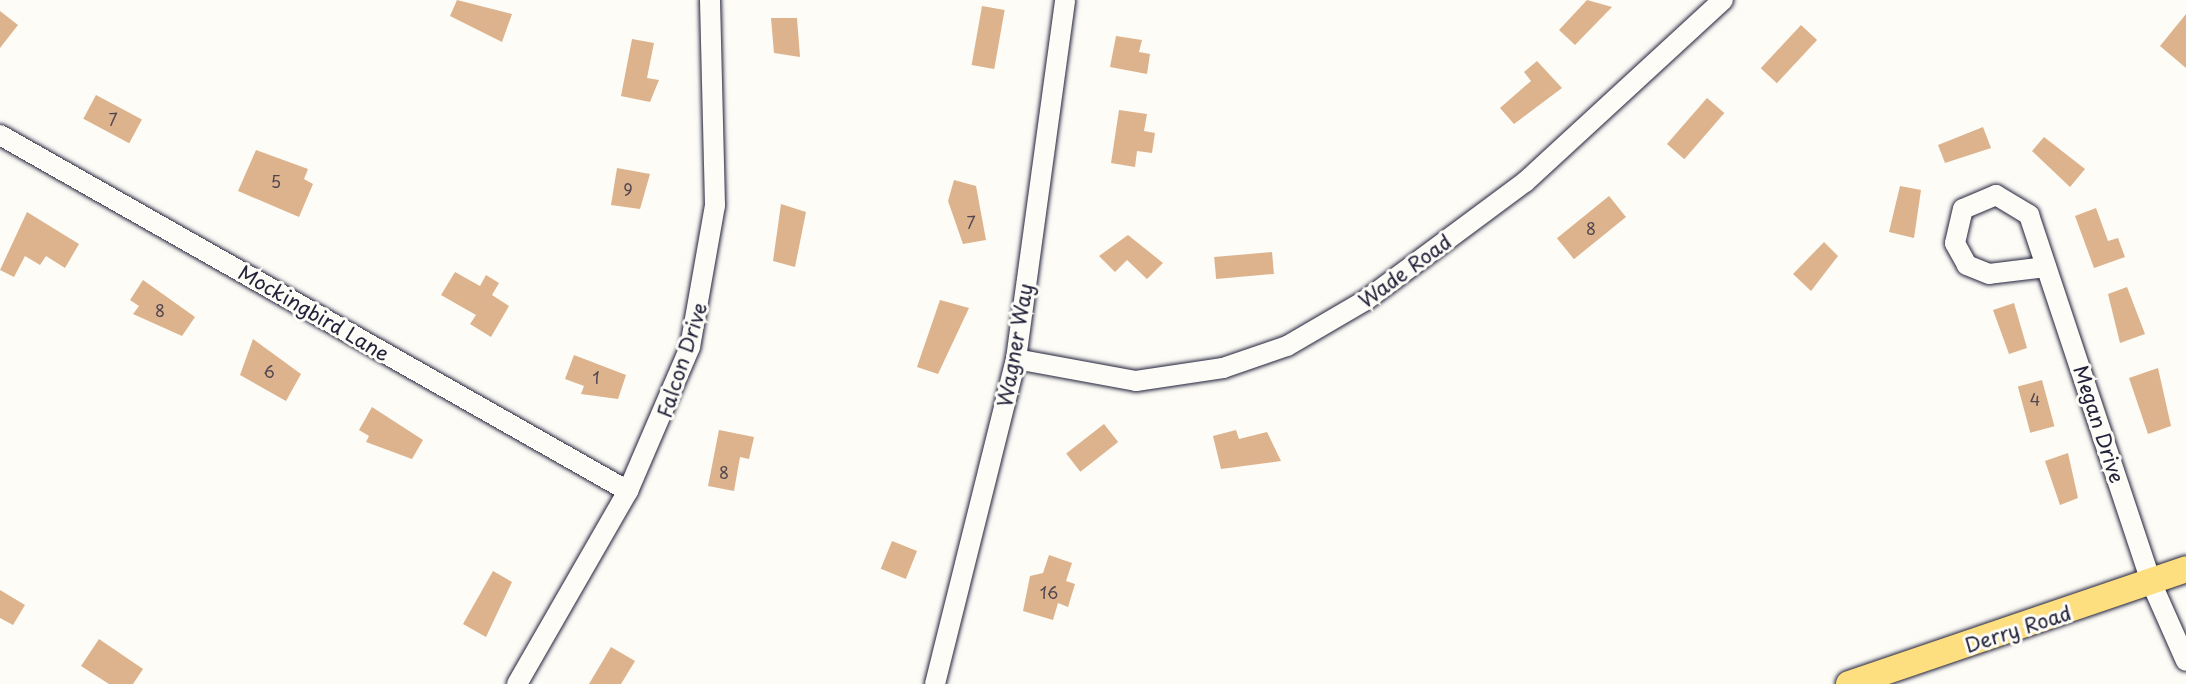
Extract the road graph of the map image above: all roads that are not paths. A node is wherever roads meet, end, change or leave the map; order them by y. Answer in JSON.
{"nodes":[{"id":1,"x":710,"y":0,"type":"edge"},
{"id":2,"x":1065,"y":0,"type":"edge"},
{"id":3,"x":1723,"y":0,"type":"edge"},
{"id":4,"x":0,"y":135,"type":"edge"},
{"id":5,"x":2046,"y":267,"type":"junction"},
{"id":6,"x":1016,"y":359,"type":"junction"},
{"id":7,"x":628,"y":491,"type":"junction"},
{"id":8,"x":2186,"y":569,"type":"edge"},
{"id":9,"x":2151,"y":582,"type":"junction"},
{"id":10,"x":2180,"y":641,"type":"edge"},
{"id":11,"x":2186,"y":661,"type":"edge"},
{"id":12,"x":517,"y":684,"type":"edge"},
{"id":13,"x":935,"y":684,"type":"edge"},
{"id":14,"x":1849,"y":684,"type":"edge"}],
"edges":[{"from":1,"to":7,"type":"street","name":"Falcon Drive"},
{"from":2,"to":6,"type":"street","name":"Wagner Way"},
{"from":3,"to":6,"type":"street","name":"Wade Road"},
{"from":4,"to":7,"type":"street","name":"Mockingbird Lane"},
{"from":5,"to":5,"type":"street","name":"Megan Drive"},
{"from":5,"to":9,"type":"street","name":"Megan Drive"},
{"from":6,"to":13,"type":"street","name":"Wagner Way"},
{"from":7,"to":12,"type":"street","name":"Falcon Drive"},
{"from":8,"to":9,"type":"main road","name":"Derry Road"},
{"from":9,"to":10,"type":"street","name":"Megan Drive"},
{"from":9,"to":14,"type":"main road","name":"Derry Road"},
{"from":10,"to":11,"type":"street","name":"Megan Drive"}]}
